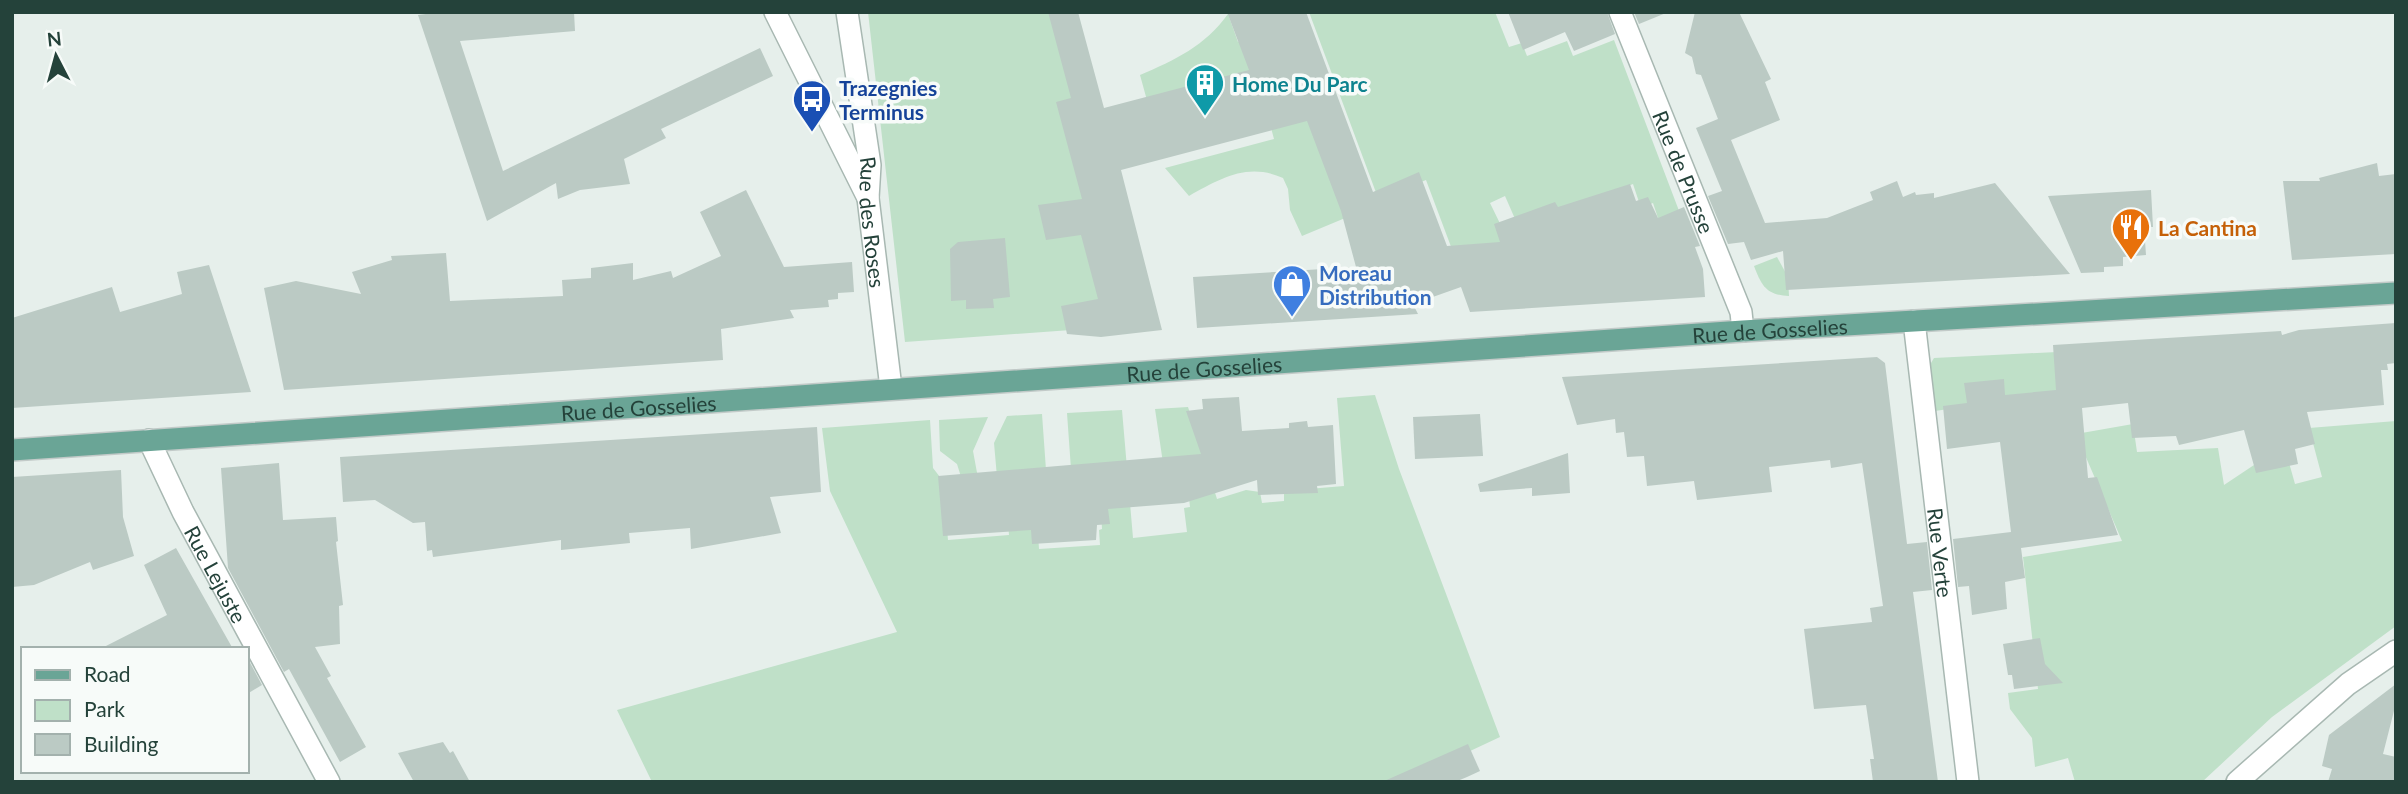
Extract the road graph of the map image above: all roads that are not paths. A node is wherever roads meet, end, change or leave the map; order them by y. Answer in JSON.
{"nodes":[{"id":1,"x":775,"y":12,"type":"edge"},
{"id":2,"x":847,"y":12,"type":"edge"},
{"id":3,"x":1620,"y":12,"type":"edge"},
{"id":4,"x":868,"y":198,"type":"junction"},
{"id":5,"x":2396,"y":293,"type":"edge"},
{"id":6,"x":1914,"y":321,"type":"junction"},
{"id":7,"x":1743,"y":331,"type":"junction"},
{"id":8,"x":891,"y":388,"type":"junction"},
{"id":9,"x":149,"y":440,"type":"junction"},
{"id":10,"x":12,"y":450,"type":"edge"},
{"id":11,"x":2396,"y":651,"type":"edge"},
{"id":12,"x":329,"y":782,"type":"edge"},
{"id":13,"x":1968,"y":782,"type":"edge"},
{"id":14,"x":2237,"y":782,"type":"edge"}],
"edges":[{"from":1,"to":4,"type":"street"},
{"from":2,"to":4,"type":"street","name":"Rue des Roses"},
{"from":3,"to":7,"type":"street","name":"Rue de Prusse"},
{"from":4,"to":8,"type":"street","name":"Rue des Roses"},
{"from":5,"to":6,"type":"main road","name":"Rue de Gosselies"},
{"from":6,"to":7,"type":"main road","name":"Rue de Gosselies"},
{"from":6,"to":13,"type":"street","name":"Rue Verte"},
{"from":7,"to":8,"type":"main road","name":"Rue de Gosselies"},
{"from":8,"to":9,"type":"main road","name":"Rue de Gosselies"},
{"from":9,"to":10,"type":"main road","name":"Rue de Gosselies"},
{"from":9,"to":12,"type":"street","name":"Rue Lejuste"},
{"from":11,"to":14,"type":"street"}]}
